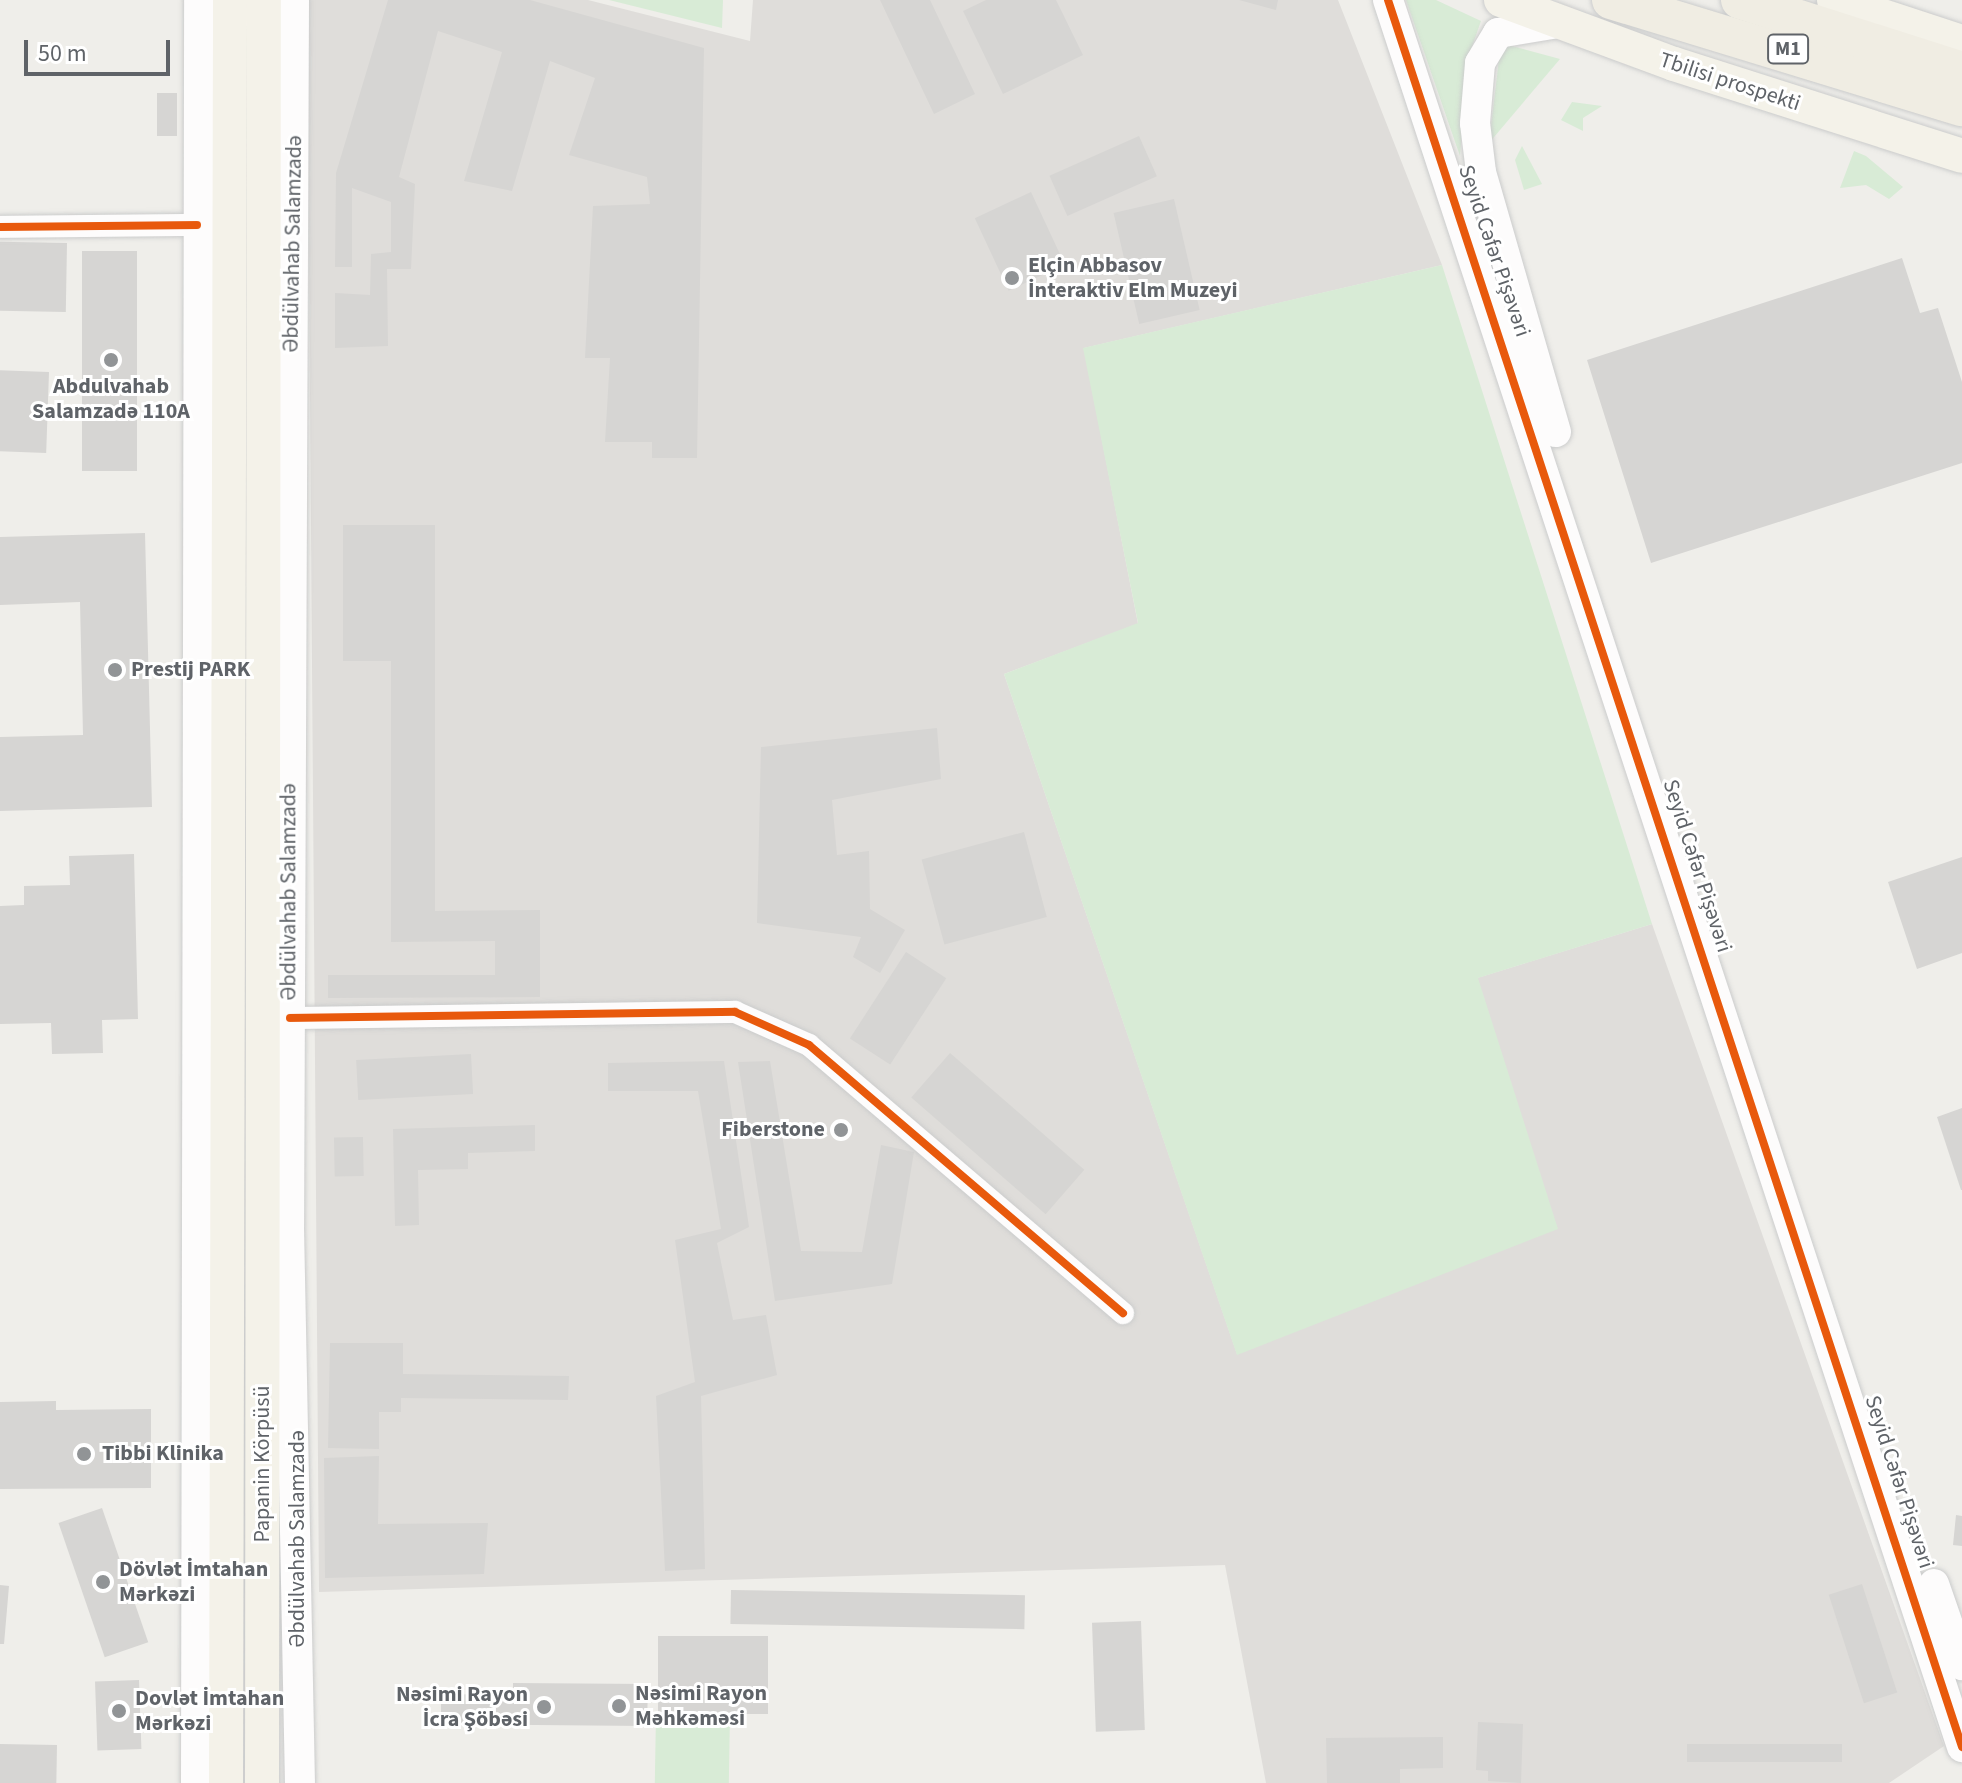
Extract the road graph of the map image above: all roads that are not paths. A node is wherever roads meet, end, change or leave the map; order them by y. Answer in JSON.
{"nodes":[{"id":1,"x":199,"y":0,"type":"edge"},
{"id":2,"x":230,"y":0,"type":"edge"},
{"id":3,"x":264,"y":0,"type":"edge"},
{"id":4,"x":294,"y":0,"type":"edge"},
{"id":5,"x":1388,"y":0,"type":"edge"},
{"id":6,"x":1501,"y":0,"type":"edge"},
{"id":7,"x":1611,"y":0,"type":"edge"},
{"id":8,"x":1740,"y":0,"type":"edge"},
{"id":9,"x":1834,"y":0,"type":"edge"},
{"id":10,"x":1558,"y":23,"type":"junction"},
{"id":11,"x":1962,"y":42,"type":"edge"},
{"id":12,"x":1962,"y":71,"type":"edge"},
{"id":13,"x":1962,"y":107,"type":"edge"},
{"id":14,"x":1962,"y":156,"type":"edge"},
{"id":15,"x":230,"y":224,"type":"junction"},
{"id":16,"x":0,"y":227,"type":"edge"},
{"id":17,"x":1493,"y":256,"type":"junction"},
{"id":18,"x":263,"y":918,"type":"junction"},
{"id":19,"x":224,"y":924,"type":"junction"},
{"id":20,"x":199,"y":970,"type":"junction"},
{"id":21,"x":289,"y":970,"type":"junction"},
{"id":22,"x":290,"y":1018,"type":"junction"},
{"id":23,"x":289,"y":1105,"type":"junction"},
{"id":24,"x":199,"y":1108,"type":"junction"},
{"id":25,"x":222,"y":1160,"type":"junction"},
{"id":26,"x":263,"y":1161,"type":"junction"},
{"id":27,"x":263,"y":1242,"type":"joint"},
{"id":28,"x":222,"y":1246,"type":"joint"},
{"id":29,"x":1123,"y":1313,"type":"dead end"},
{"id":30,"x":1962,"y":1665,"type":"edge"},
{"id":31,"x":1962,"y":1747,"type":"edge"},
{"id":32,"x":199,"y":1776,"type":"edge"},
{"id":33,"x":299,"y":1776,"type":"edge"},
{"id":34,"x":226,"y":1783,"type":"edge"},
{"id":35,"x":262,"y":1783,"type":"edge"}],
"edges":[{"from":1,"to":15,"type":"main road","name":"Əbdülvahab Salamzadə"},
{"from":2,"to":15,"type":"main road","name":"Əbdülvahab Salamzadə"},
{"from":3,"to":15,"type":"main road","name":"Əbdülvahab Salamzadə"},
{"from":4,"to":21,"type":"main road","name":"Əbdülvahab Salamzadə"},
{"from":5,"to":17,"type":"main road","name":"Seyid Cəfər Pişəvəri"},
{"from":6,"to":10,"type":"main road","name":"Tbilisi prospekti"},
{"from":7,"to":13,"type":"highway","number":"M1"},
{"from":8,"to":12,"type":"highway","number":"M1"},
{"from":9,"to":11,"type":"main road"},
{"from":10,"to":14,"type":"main road","name":"Tbilisi prospekti"},
{"from":10,"to":17,"type":"main road","name":"Seyid Cəfər Pişəvəri"},
{"from":15,"to":16,"type":"street"},
{"from":15,"to":18,"type":"main road","name":"Əbdülvahab Salamzadə"},
{"from":15,"to":19,"type":"main road","name":"Əbdülvahab Salamzadə"},
{"from":15,"to":20,"type":"main road","name":"Əbdülvahab Salamzadə"},
{"from":17,"to":30,"type":"main road","name":"Seyid Cəfər Pişəvəri"},
{"from":17,"to":31,"type":"main road","name":"Seyid Cəfər Pişəvəri"},
{"from":18,"to":21,"type":"main road"},
{"from":18,"to":26,"type":"main road","name":"Əbdülvahab Salamzadə"},
{"from":19,"to":20,"type":"main road"},
{"from":19,"to":25,"type":"main road","name":"Əbdülvahab Salamzadə"},
{"from":20,"to":24,"type":"main road","name":"Əbdülvahab Salamzadə"},
{"from":21,"to":22,"type":"main road","name":"Əbdülvahab Salamzadə"},
{"from":22,"to":23,"type":"main road","name":"Əbdülvahab Salamzadə"},
{"from":22,"to":29,"type":"street"},
{"from":23,"to":26,"type":"main road"},
{"from":23,"to":33,"type":"main road","name":"Əbdülvahab Salamzadə"},
{"from":24,"to":25,"type":"main road"},
{"from":24,"to":32,"type":"main road","name":"Əbdülvahab Salamzadə"},
{"from":25,"to":28,"type":"main road","name":"Əbdülvahab Salamzadə"},
{"from":26,"to":27,"type":"main road","name":"Əbdülvahab Salamzadə"},
{"from":27,"to":35,"type":"main road","name":"Papanin Körpüsü"},
{"from":28,"to":34,"type":"main road","name":"Papanin Körpüsü"}]}
